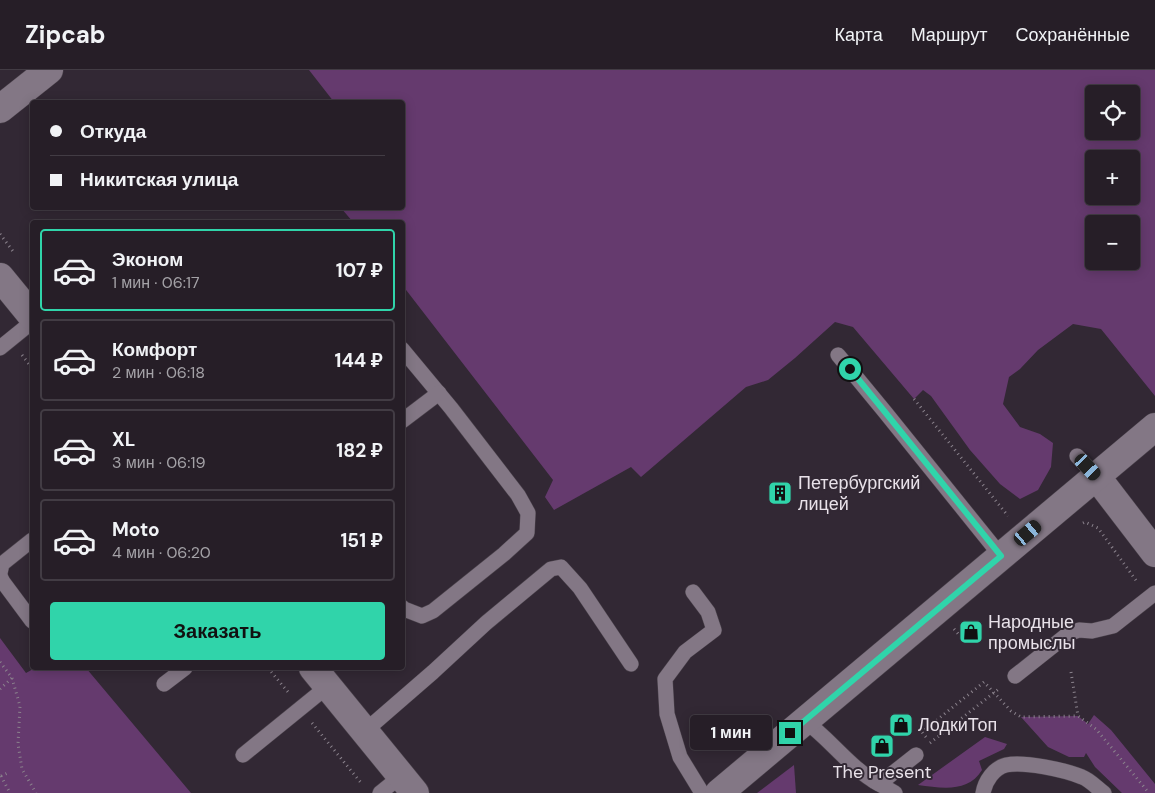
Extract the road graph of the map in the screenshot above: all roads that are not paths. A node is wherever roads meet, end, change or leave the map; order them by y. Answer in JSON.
{"nodes":[{"id":1,"x":48,"y":70,"type":"edge"},
{"id":2,"x":0,"y":109,"type":"edge"},
{"id":3,"x":0,"y":278,"type":"edge"},
{"id":4,"x":30,"y":314,"type":"edge"},
{"id":5,"x":30,"y":324,"type":"edge"},
{"id":6,"x":0,"y":348,"type":"edge"},
{"id":7,"x":405,"y":353,"type":"edge"},
{"id":8,"x":838,"y":355,"type":"dead end"},
{"id":9,"x":439,"y":393,"type":"junction"},
{"id":10,"x":405,"y":419,"type":"edge"},
{"id":11,"x":1155,"y":427,"type":"edge"},
{"id":12,"x":1077,"y":456,"type":"dead end"},
{"id":13,"x":1096,"y":476,"type":"junction"},
{"id":14,"x":30,"y":542,"type":"edge"},
{"id":15,"x":1155,"y":553,"type":"edge"},
{"id":16,"x":1001,"y":556,"type":"junction"},
{"id":17,"x":0,"y":574,"type":"edge"},
{"id":18,"x":693,"y":592,"type":"dead end"},
{"id":19,"x":1152,"y":595,"type":"edge"},
{"id":20,"x":405,"y":609,"type":"edge"},
{"id":21,"x":30,"y":618,"type":"edge"},
{"id":22,"x":630,"y":664,"type":"dead end"},
{"id":23,"x":182,"y":670,"type":"edge"},
{"id":24,"x":1015,"y":676,"type":"road end"},
{"id":25,"x":321,"y":677,"type":"edge"},
{"id":26,"x":164,"y":684,"type":"dead end"},
{"id":27,"x":805,"y":721,"type":"junction"},
{"id":28,"x":364,"y":731,"type":"junction"},
{"id":29,"x":243,"y":755,"type":"dead end"},
{"id":30,"x":916,"y":755,"type":"road end"},
{"id":31,"x":879,"y":784,"type":"junction"},
{"id":32,"x":408,"y":785,"type":"edge"},
{"id":33,"x":380,"y":793,"type":"edge"},
{"id":34,"x":702,"y":793,"type":"edge"},
{"id":35,"x":719,"y":793,"type":"edge"},
{"id":36,"x":896,"y":793,"type":"edge"},
{"id":37,"x":983,"y":793,"type":"edge"},
{"id":38,"x":1104,"y":793,"type":"edge"}],
"edges":[{"from":1,"to":2,"type":"street"},
{"from":3,"to":4,"type":"street"},
{"from":5,"to":6,"type":"lane"},
{"from":7,"to":9,"type":"lane"},
{"from":8,"to":16,"type":"lane"},
{"from":9,"to":10,"type":"lane"},
{"from":9,"to":20,"type":"lane"},
{"from":11,"to":13,"type":"street"},
{"from":12,"to":13,"type":"lane"},
{"from":13,"to":15,"type":"street"},
{"from":13,"to":16,"type":"street"},
{"from":14,"to":17,"type":"lane"},
{"from":16,"to":27,"type":"street"},
{"from":17,"to":21,"type":"lane"},
{"from":18,"to":34,"type":"lane"},
{"from":19,"to":24,"type":"lane"},
{"from":22,"to":28,"type":"lane"},
{"from":23,"to":26,"type":"lane"},
{"from":25,"to":28,"type":"street"},
{"from":25,"to":29,"type":"lane"},
{"from":27,"to":31,"type":"lane"},
{"from":27,"to":35,"type":"street"},
{"from":28,"to":32,"type":"street"},
{"from":30,"to":31,"type":"lane"},
{"from":31,"to":36,"type":"lane"},
{"from":32,"to":33,"type":"lane"},
{"from":37,"to":38,"type":"lane"}]}
